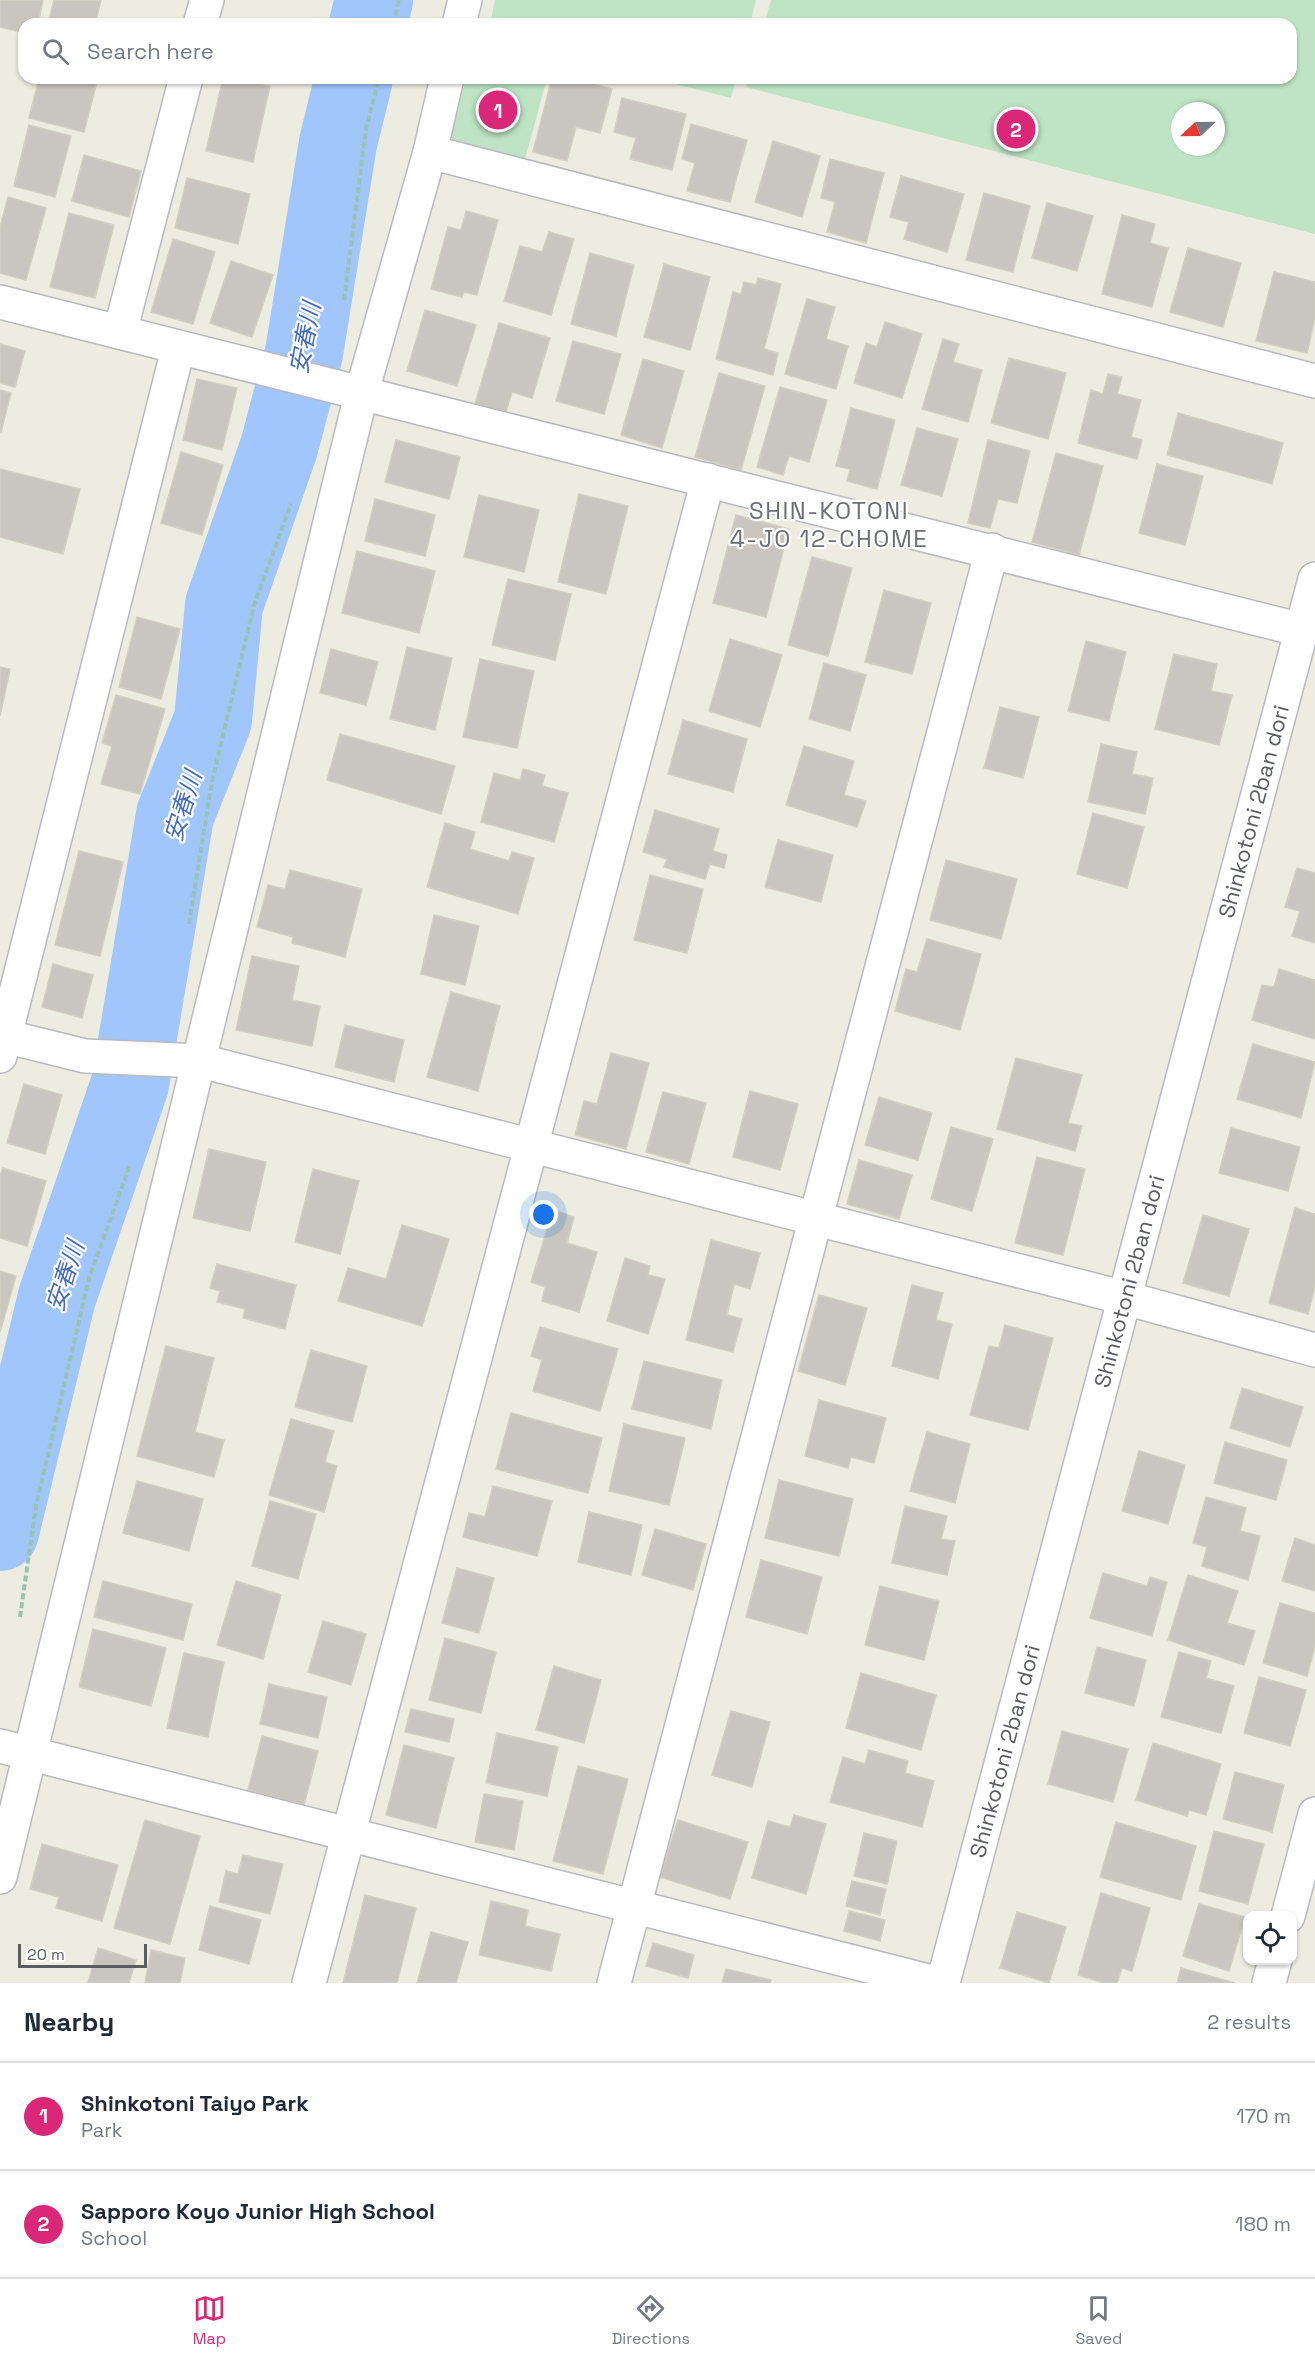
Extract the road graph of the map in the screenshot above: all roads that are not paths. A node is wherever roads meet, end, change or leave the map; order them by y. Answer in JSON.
{"nodes":[{"id":1,"x":207,"y":0,"type":"edge"},
{"id":2,"x":465,"y":0,"type":"edge"},
{"id":3,"x":202,"y":18,"type":"edge"},
{"id":4,"x":460,"y":18,"type":"edge"},
{"id":5,"x":184,"y":84,"type":"edge"},
{"id":6,"x":446,"y":84,"type":"edge"},
{"id":7,"x":430,"y":152,"type":"junction"},
{"id":8,"x":0,"y":302,"type":"edge"},
{"id":9,"x":120,"y":332,"type":"junction"},
{"id":10,"x":178,"y":349,"type":"junction"},
{"id":11,"x":1315,"y":381,"type":"edge"},
{"id":12,"x":361,"y":395,"type":"junction"},
{"id":13,"x":708,"y":480,"type":"junction"},
{"id":14,"x":992,"y":550,"type":"junction"},
{"id":15,"x":1315,"y":579,"type":"edge"},
{"id":16,"x":1307,"y":623,"type":"edge"},
{"id":17,"x":2,"y":1042,"type":"edge"},
{"id":18,"x":201,"y":1061,"type":"junction"},
{"id":19,"x":532,"y":1146,"type":"junction"},
{"id":20,"x":816,"y":1218,"type":"junction"},
{"id":21,"x":1125,"y":1298,"type":"junction"},
{"id":22,"x":1315,"y":1350,"type":"edge"},
{"id":23,"x":15,"y":1750,"type":"edge"},
{"id":24,"x":1315,"y":1814,"type":"edge"},
{"id":25,"x":349,"y":1834,"type":"junction"},
{"id":26,"x":0,"y":1877,"type":"edge"},
{"id":27,"x":634,"y":1906,"type":"junction"},
{"id":28,"x":1289,"y":1911,"type":"edge"},
{"id":29,"x":1274,"y":1965,"type":"edge"},
{"id":30,"x":309,"y":1983,"type":"edge"},
{"id":31,"x":614,"y":1983,"type":"edge"},
{"id":32,"x":936,"y":1983,"type":"edge"},
{"id":33,"x":943,"y":1983,"type":"edge"},
{"id":34,"x":1269,"y":1983,"type":"edge"}],
"edges":[{"from":1,"to":3,"type":"street"},
{"from":2,"to":4,"type":"street"},
{"from":5,"to":9,"type":"street"},
{"from":6,"to":7,"type":"street"},
{"from":7,"to":11,"type":"street"},
{"from":7,"to":12,"type":"street"},
{"from":8,"to":9,"type":"street"},
{"from":9,"to":10,"type":"street"},
{"from":10,"to":12,"type":"street"},
{"from":10,"to":17,"type":"street"},
{"from":12,"to":13,"type":"street"},
{"from":12,"to":18,"type":"street"},
{"from":13,"to":14,"type":"street"},
{"from":13,"to":19,"type":"street"},
{"from":14,"to":16,"type":"street"},
{"from":14,"to":20,"type":"street"},
{"from":15,"to":16,"type":"street","name":"Shinkotoni 2ban dori"},
{"from":16,"to":21,"type":"street","name":"Shinkotoni 2ban dori"},
{"from":17,"to":18,"type":"street"},
{"from":18,"to":19,"type":"street"},
{"from":18,"to":23,"type":"street"},
{"from":19,"to":20,"type":"street"},
{"from":19,"to":25,"type":"street"},
{"from":20,"to":21,"type":"street"},
{"from":20,"to":27,"type":"street"},
{"from":21,"to":22,"type":"street"},
{"from":21,"to":33,"type":"street","name":"Shinkotoni 2ban dori"},
{"from":23,"to":25,"type":"street"},
{"from":23,"to":26,"type":"street"},
{"from":24,"to":28,"type":"street"},
{"from":25,"to":27,"type":"street"},
{"from":25,"to":30,"type":"street"},
{"from":27,"to":31,"type":"street"},
{"from":27,"to":32,"type":"street"},
{"from":29,"to":34,"type":"street"}]}
